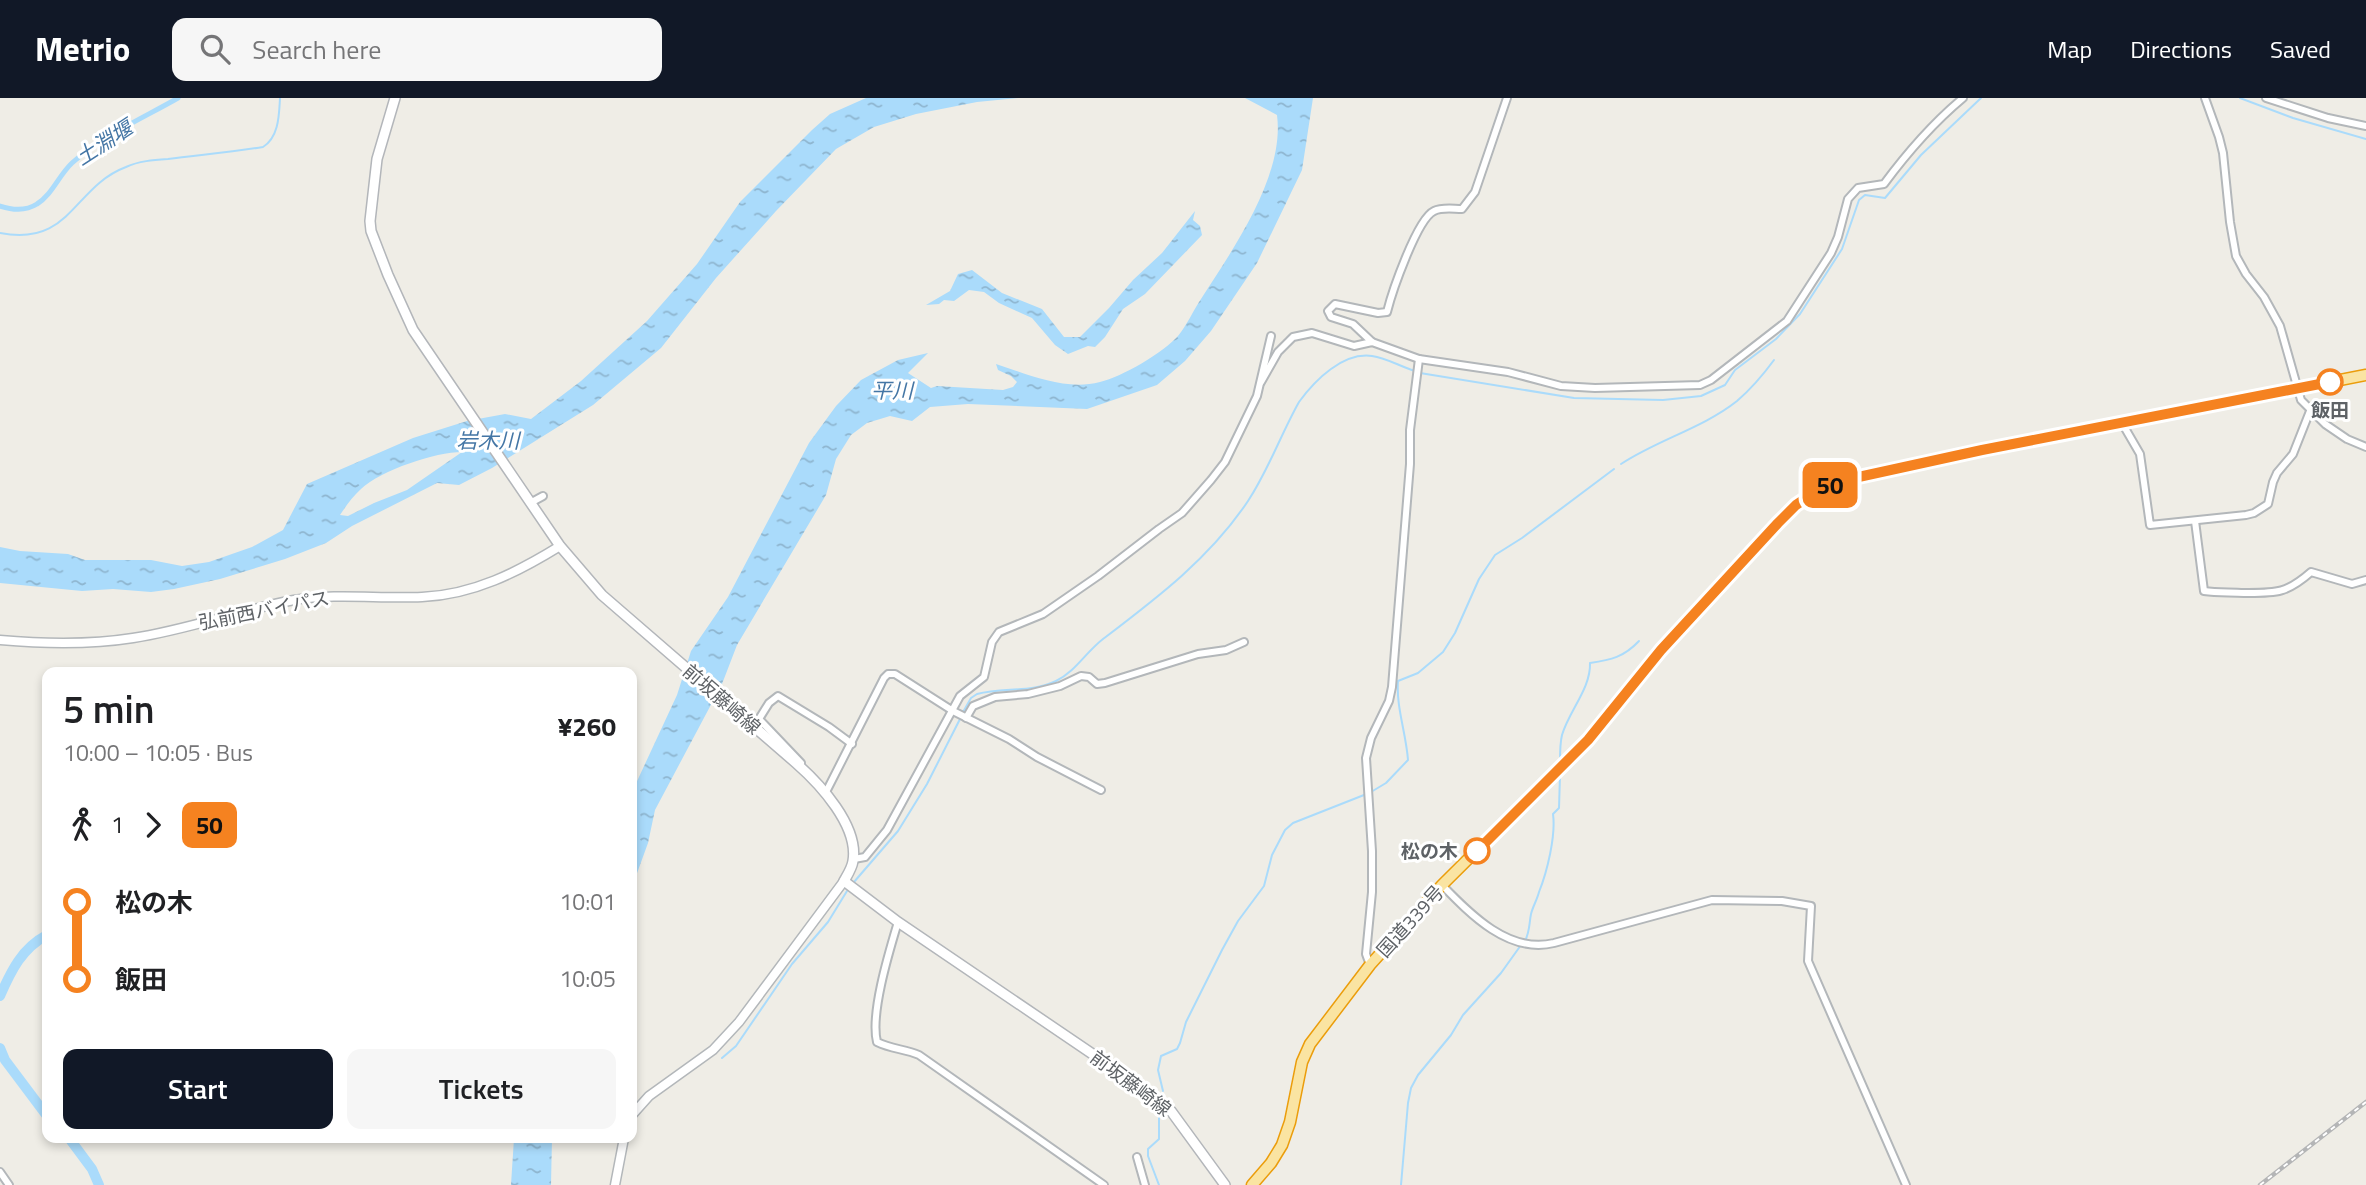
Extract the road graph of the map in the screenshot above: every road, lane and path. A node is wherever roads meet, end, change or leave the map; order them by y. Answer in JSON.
{"nodes":[{"id":1,"x":396,"y":98,"type":"edge"},
{"id":2,"x":1507,"y":98,"type":"edge"},
{"id":3,"x":1963,"y":98,"type":"edge"},
{"id":4,"x":2205,"y":98,"type":"edge"},
{"id":5,"x":2266,"y":98,"type":"edge"},
{"id":6,"x":2366,"y":126,"type":"edge"},
{"id":7,"x":1271,"y":336,"type":"dead end"},
{"id":8,"x":1372,"y":341,"type":"junction"},
{"id":9,"x":1419,"y":359,"type":"junction"},
{"id":10,"x":2366,"y":375,"type":"edge"},
{"id":11,"x":1261,"y":382,"type":"junction"},
{"id":12,"x":2297,"y":388,"type":"junction"},
{"id":13,"x":2310,"y":411,"type":"junction"},
{"id":14,"x":2122,"y":422,"type":"junction"},
{"id":15,"x":2366,"y":447,"type":"edge"},
{"id":16,"x":542,"y":496,"type":"dead end"},
{"id":17,"x":532,"y":502,"type":"junction"},
{"id":18,"x":2195,"y":521,"type":"junction"},
{"id":19,"x":560,"y":545,"type":"junction"},
{"id":20,"x":2366,"y":580,"type":"edge"},
{"id":21,"x":0,"y":640,"type":"edge"},
{"id":22,"x":1244,"y":642,"type":"dead end"},
{"id":23,"x":960,"y":715,"type":"junction"},
{"id":24,"x":852,"y":744,"type":"junction"},
{"id":25,"x":800,"y":766,"type":"junction"},
{"id":26,"x":1101,"y":790,"type":"dead end"},
{"id":27,"x":826,"y":792,"type":"junction"},
{"id":28,"x":854,"y":859,"type":"junction"},
{"id":29,"x":844,"y":881,"type":"junction"},
{"id":30,"x":1442,"y":885,"type":"junction"},
{"id":31,"x":898,"y":922,"type":"junction"},
{"id":32,"x":1370,"y":965,"type":"junction"},
{"id":33,"x":637,"y":1109,"type":"edge"},
{"id":34,"x":623,"y":1143,"type":"edge"},
{"id":35,"x":1137,"y":1157,"type":"dead end"},
{"id":36,"x":0,"y":1172,"type":"edge"},
{"id":37,"x":9,"y":1185,"type":"edge"},
{"id":38,"x":615,"y":1185,"type":"edge"},
{"id":39,"x":1104,"y":1185,"type":"edge"},
{"id":40,"x":1144,"y":1185,"type":"edge"},
{"id":41,"x":1225,"y":1185,"type":"edge"},
{"id":42,"x":1252,"y":1185,"type":"edge"},
{"id":43,"x":1906,"y":1185,"type":"edge"}],
"edges":[{"from":1,"to":17,"type":"main road","name":"前坂藤崎線"},
{"from":2,"to":8,"type":"street"},
{"from":3,"to":9,"type":"street"},
{"from":4,"to":12,"type":"street"},
{"from":5,"to":6,"type":"street"},
{"from":7,"to":11,"type":"street"},
{"from":8,"to":9,"type":"street"},
{"from":8,"to":11,"type":"street"},
{"from":9,"to":32,"type":"street"},
{"from":10,"to":12,"type":"highway","name":"国道339号"},
{"from":11,"to":23,"type":"street"},
{"from":12,"to":13,"type":"street"},
{"from":12,"to":14,"type":"highway","name":"国道339号"},
{"from":13,"to":15,"type":"street"},
{"from":13,"to":18,"type":"street"},
{"from":14,"to":18,"type":"street"},
{"from":14,"to":30,"type":"highway","name":"国道339号"},
{"from":16,"to":17,"type":"street"},
{"from":17,"to":19,"type":"main road","name":"前坂藤崎線"},
{"from":18,"to":20,"type":"street"},
{"from":19,"to":21,"type":"street","name":"弘前西バイパス"},
{"from":19,"to":25,"type":"main road","name":"前坂藤崎線"},
{"from":22,"to":23,"type":"street"},
{"from":23,"to":24,"type":"street"},
{"from":23,"to":26,"type":"street"},
{"from":23,"to":28,"type":"street"},
{"from":24,"to":25,"type":"street"},
{"from":24,"to":27,"type":"street"},
{"from":25,"to":27,"type":"main road","name":"前坂藤崎線"},
{"from":27,"to":28,"type":"main road","name":"前坂藤崎線"},
{"from":28,"to":29,"type":"main road"},
{"from":29,"to":31,"type":"main road","name":"前坂藤崎線"},
{"from":29,"to":33,"type":"street"},
{"from":30,"to":32,"type":"highway","name":"国道339号"},
{"from":30,"to":43,"type":"street"},
{"from":31,"to":39,"type":"street"},
{"from":31,"to":41,"type":"main road","name":"前坂藤崎線"},
{"from":32,"to":42,"type":"highway","name":"国道339号"},
{"from":34,"to":38,"type":"street"},
{"from":35,"to":40,"type":"street"},
{"from":36,"to":37,"type":"street"}]}
